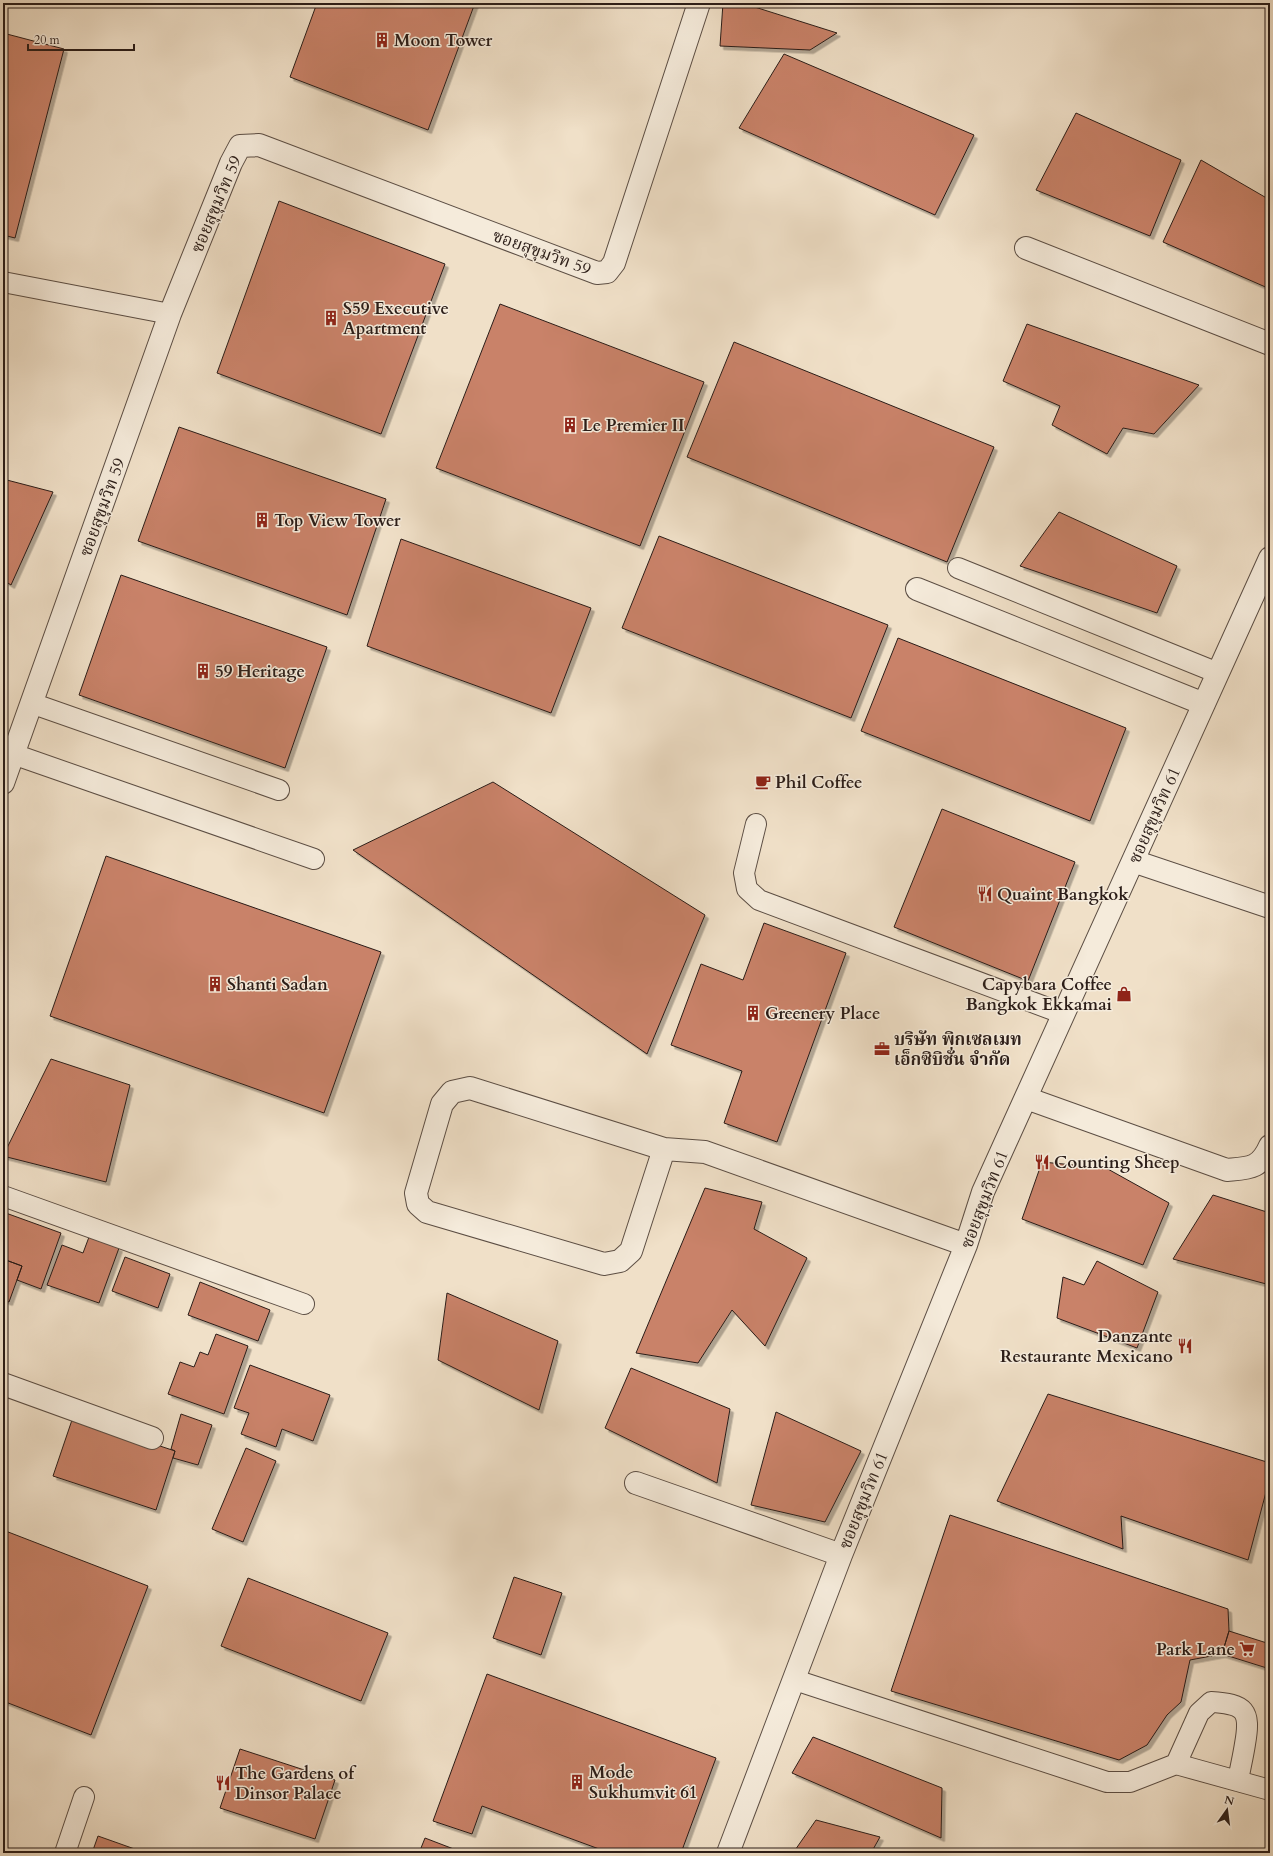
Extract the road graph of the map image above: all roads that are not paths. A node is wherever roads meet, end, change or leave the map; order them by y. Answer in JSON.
{"nodes":[{"id":1,"x":699,"y":3,"type":"edge"},
{"id":2,"x":1026,"y":248,"type":"dead end"},
{"id":3,"x":3,"y":282,"type":"edge"},
{"id":4,"x":170,"y":314,"type":"junction"},
{"id":5,"x":1270,"y":344,"type":"edge"},
{"id":6,"x":1270,"y":558,"type":"edge"},
{"id":7,"x":958,"y":568,"type":"dead end"},
{"id":8,"x":917,"y":589,"type":"dead end"},
{"id":9,"x":1218,"y":673,"type":"junction"},
{"id":10,"x":31,"y":703,"type":"junction"},
{"id":11,"x":1204,"y":704,"type":"junction"},
{"id":12,"x":13,"y":754,"type":"junction"},
{"id":13,"x":3,"y":783,"type":"edge"},
{"id":14,"x":279,"y":790,"type":"dead end"},
{"id":15,"x":756,"y":824,"type":"dead end"},
{"id":16,"x":314,"y":859,"type":"dead end"},
{"id":17,"x":1133,"y":861,"type":"junction"},
{"id":18,"x":1270,"y":907,"type":"edge"},
{"id":19,"x":1064,"y":1014,"type":"junction"},
{"id":20,"x":1026,"y":1098,"type":"junction"},
{"id":21,"x":1270,"y":1146,"type":"edge"},
{"id":22,"x":664,"y":1149,"type":"junction"},
{"id":23,"x":3,"y":1196,"type":"edge"},
{"id":24,"x":966,"y":1245,"type":"junction"},
{"id":25,"x":304,"y":1304,"type":"dead end"},
{"id":26,"x":3,"y":1384,"type":"edge"},
{"id":27,"x":152,"y":1438,"type":"dead end"},
{"id":28,"x":636,"y":1483,"type":"dead end"},
{"id":29,"x":840,"y":1555,"type":"junction"},
{"id":30,"x":795,"y":1680,"type":"junction"},
{"id":31,"x":1176,"y":1764,"type":"junction"},
{"id":32,"x":1238,"y":1781,"type":"junction"},
{"id":33,"x":1270,"y":1790,"type":"edge"},
{"id":34,"x":84,"y":1797,"type":"dead end"},
{"id":35,"x":65,"y":1853,"type":"edge"},
{"id":36,"x":728,"y":1853,"type":"edge"}],
"edges":[{"from":1,"to":4,"type":"street","name":"ซอยสุขุมวิท 59"},
{"from":2,"to":5,"type":"street"},
{"from":3,"to":4,"type":"lane"},
{"from":4,"to":10,"type":"street","name":"ซอยสุขุมวิท 59"},
{"from":6,"to":9,"type":"street","name":"ซอยสุขุมวิท 61"},
{"from":7,"to":9,"type":"lane"},
{"from":8,"to":11,"type":"street"},
{"from":9,"to":11,"type":"street","name":"ซอยสุขุมวิท 61"},
{"from":10,"to":12,"type":"street","name":"ซอยสุขุมวิท 59"},
{"from":10,"to":14,"type":"lane"},
{"from":11,"to":17,"type":"street","name":"ซอยสุขุมวิท 61"},
{"from":12,"to":13,"type":"street","name":"ซอยสุขุมวิท 59"},
{"from":12,"to":16,"type":"lane"},
{"from":15,"to":19,"type":"lane"},
{"from":17,"to":18,"type":"street"},
{"from":17,"to":19,"type":"street","name":"ซอยสุขุมวิท 61"},
{"from":19,"to":20,"type":"street","name":"ซอยสุขุมวิท 61"},
{"from":20,"to":21,"type":"street"},
{"from":20,"to":24,"type":"street","name":"ซอยสุขุมวิท 61"},
{"from":22,"to":22,"type":"street"},
{"from":22,"to":24,"type":"street"},
{"from":23,"to":25,"type":"lane"},
{"from":24,"to":29,"type":"street","name":"ซอยสุขุมวิท 61"},
{"from":26,"to":27,"type":"street"},
{"from":28,"to":29,"type":"street"},
{"from":29,"to":30,"type":"street","name":"ซอยสุขุมวิท 61"},
{"from":30,"to":31,"type":"lane"},
{"from":30,"to":36,"type":"street","name":"ซอยสุขุมวิท 61"},
{"from":31,"to":32,"type":"lane"},
{"from":31,"to":32,"type":"lane"},
{"from":32,"to":33,"type":"lane"},
{"from":34,"to":35,"type":"lane"}]}
